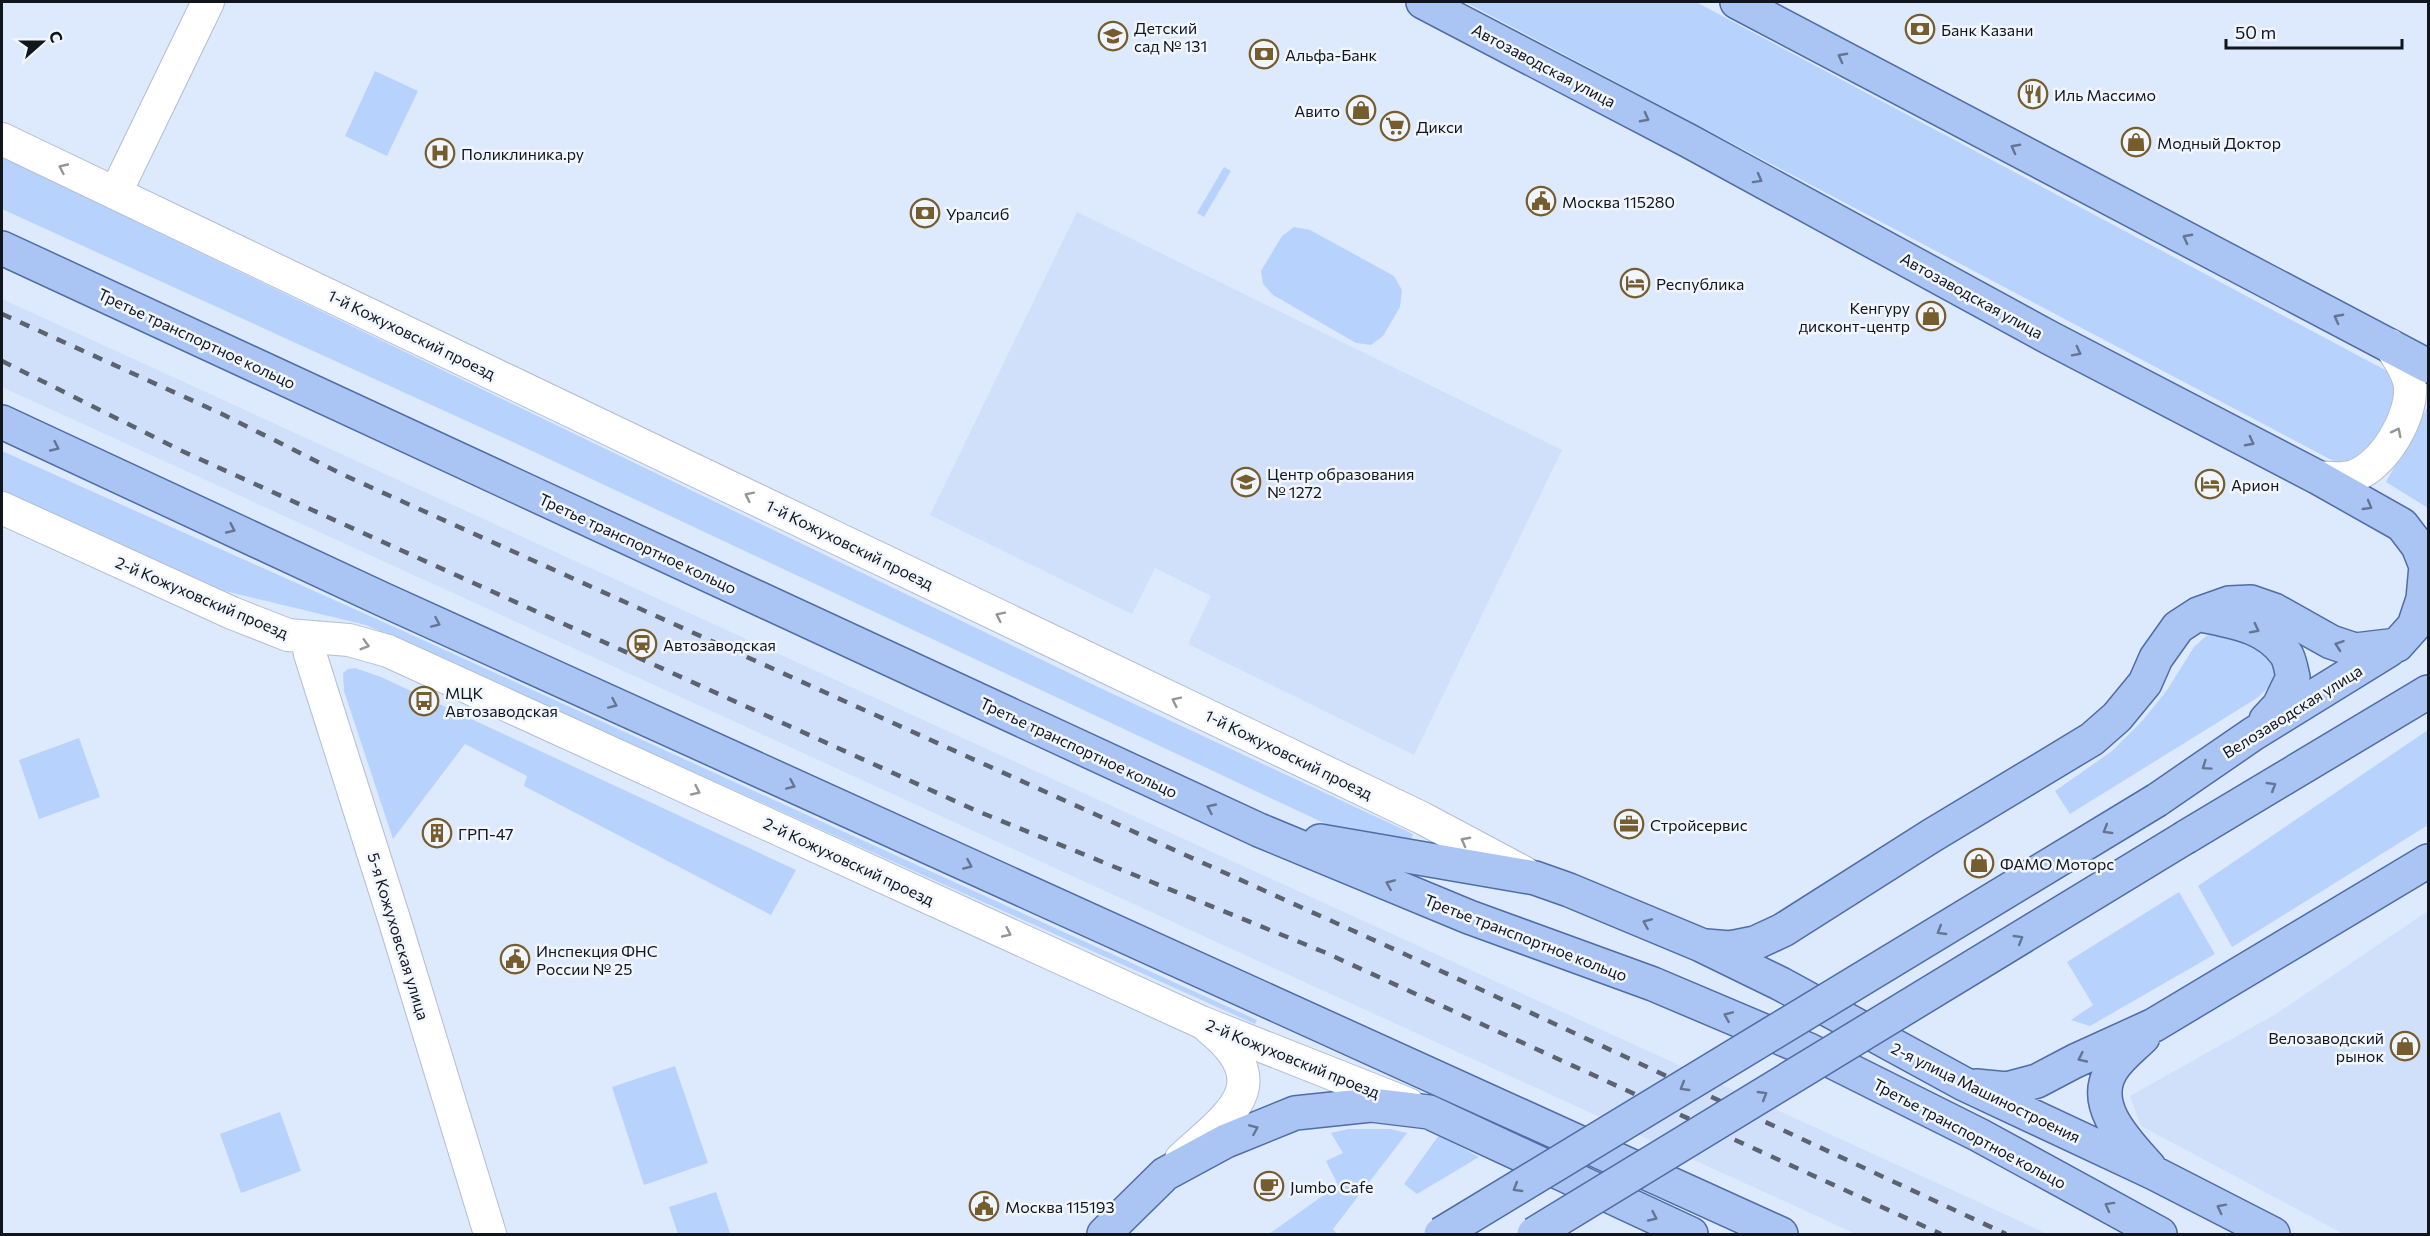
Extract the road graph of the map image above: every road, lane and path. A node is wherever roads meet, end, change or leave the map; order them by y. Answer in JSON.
{"nodes":[{"id":1,"x":208,"y":2,"type":"edge"},
{"id":2,"x":1423,"y":2,"type":"edge"},
{"id":3,"x":1737,"y":2,"type":"edge"},
{"id":4,"x":2,"y":139,"type":"edge"},
{"id":5,"x":116,"y":192,"type":"junction"},
{"id":6,"x":2,"y":248,"type":"edge"},
{"id":7,"x":2390,"y":345,"type":"junction"},
{"id":8,"x":2428,"y":366,"type":"edge"},
{"id":9,"x":2,"y":423,"type":"edge"},
{"id":10,"x":2317,"y":477,"type":"junction"},
{"id":11,"x":2,"y":508,"type":"edge"},
{"id":12,"x":2198,"y":614,"type":"junction"},
{"id":13,"x":2428,"y":625,"type":"edge"},
{"id":14,"x":307,"y":639,"type":"junction"},
{"id":15,"x":2397,"y":645,"type":"junction"},
{"id":16,"x":2422,"y":698,"type":"edge"},
{"id":17,"x":2253,"y":734,"type":"junction"},
{"id":18,"x":1259,"y":830,"type":"junction"},
{"id":19,"x":2428,"y":861,"type":"edge"},
{"id":20,"x":1535,"y":878,"type":"junction"},
{"id":21,"x":1783,"y":930,"type":"junction"},
{"id":22,"x":1701,"y":945,"type":"junction"},
{"id":23,"x":1781,"y":984,"type":"junction"},
{"id":24,"x":1201,"y":1022,"type":"junction"},
{"id":25,"x":2154,"y":1026,"type":"junction"},
{"id":26,"x":1964,"y":1084,"type":"junction"},
{"id":27,"x":1429,"y":1112,"type":"junction"},
{"id":28,"x":2154,"y":1173,"type":"junction"},
{"id":29,"x":1165,"y":1174,"type":"junction"},
{"id":30,"x":490,"y":1234,"type":"edge"},
{"id":31,"x":1104,"y":1234,"type":"edge"},
{"id":32,"x":1441,"y":1234,"type":"edge"},
{"id":33,"x":1534,"y":1234,"type":"edge"},
{"id":34,"x":1691,"y":1234,"type":"edge"},
{"id":35,"x":1780,"y":1234,"type":"edge"},
{"id":36,"x":2160,"y":1234,"type":"edge"},
{"id":37,"x":2273,"y":1234,"type":"edge"}],
"edges":[{"from":1,"to":5,"type":"street"},
{"from":2,"to":10,"type":"main road","name":"Автозаводская улица","one_way":true},
{"from":7,"to":3,"type":"main road","one_way":true},
{"from":5,"to":4,"type":"street","name":"1-й Кожуховский проезд","one_way":true},
{"from":20,"to":5,"type":"street","name":"1-й Кожуховский проезд","one_way":true},
{"from":18,"to":6,"type":"main road","name":"Третье транспортное кольцо","one_way":true},
{"from":7,"to":8,"type":"main road"},
{"from":10,"to":7,"type":"street","one_way":true},
{"from":9,"to":35,"type":"main road","one_way":true},
{"from":10,"to":15,"type":"main road","name":"Автозаводская улица","one_way":true},
{"from":11,"to":14,"type":"street","name":"2-й Кожуховский проезд"},
{"from":15,"to":12,"type":"main road","one_way":true},
{"from":12,"to":17,"type":"main road","one_way":true},
{"from":12,"to":21,"type":"main road"},
{"from":13,"to":15,"type":"main road","name":"Велозаводская улица"},
{"from":14,"to":24,"type":"street","name":"2-й Кожуховский проезд","one_way":true},
{"from":14,"to":30,"type":"street","name":"5-я Кожуховская улица"},
{"from":15,"to":17,"type":"main road","name":"Велозаводская улица"},
{"from":33,"to":16,"type":"main road","one_way":true,"bridge":true},
{"from":17,"to":32,"type":"main road","name":"Велозаводская улица","one_way":true,"bridge":true},
{"from":18,"to":20,"type":"main road"},
{"from":36,"to":18,"type":"main road","name":"Третье транспортное кольцо","one_way":true},
{"from":19,"to":25,"type":"main road"},
{"from":22,"to":20,"type":"main road","name":"1-й Кожуховский проезд","one_way":true},
{"from":21,"to":22,"type":"main road"},
{"from":21,"to":23,"type":"main road"},
{"from":22,"to":23,"type":"main road","name":"2-я улица Машиностроения"},
{"from":23,"to":26,"type":"main road","name":"2-я улица Машиностроения"},
{"from":24,"to":27,"type":"street","name":"2-й Кожуховский проезд"},
{"from":24,"to":29,"type":"street"},
{"from":25,"to":26,"type":"main road","one_way":true},
{"from":25,"to":28,"type":"main road"},
{"from":26,"to":28,"type":"main road","name":"2-я улица Машиностроения"},
{"from":29,"to":27,"type":"main road","one_way":true},
{"from":27,"to":34,"type":"main road","name":"2-й Кожуховский проезд","one_way":true},
{"from":37,"to":28,"type":"main road","name":"2-я улица Машиностроения","one_way":true},
{"from":29,"to":31,"type":"main road"}]}
